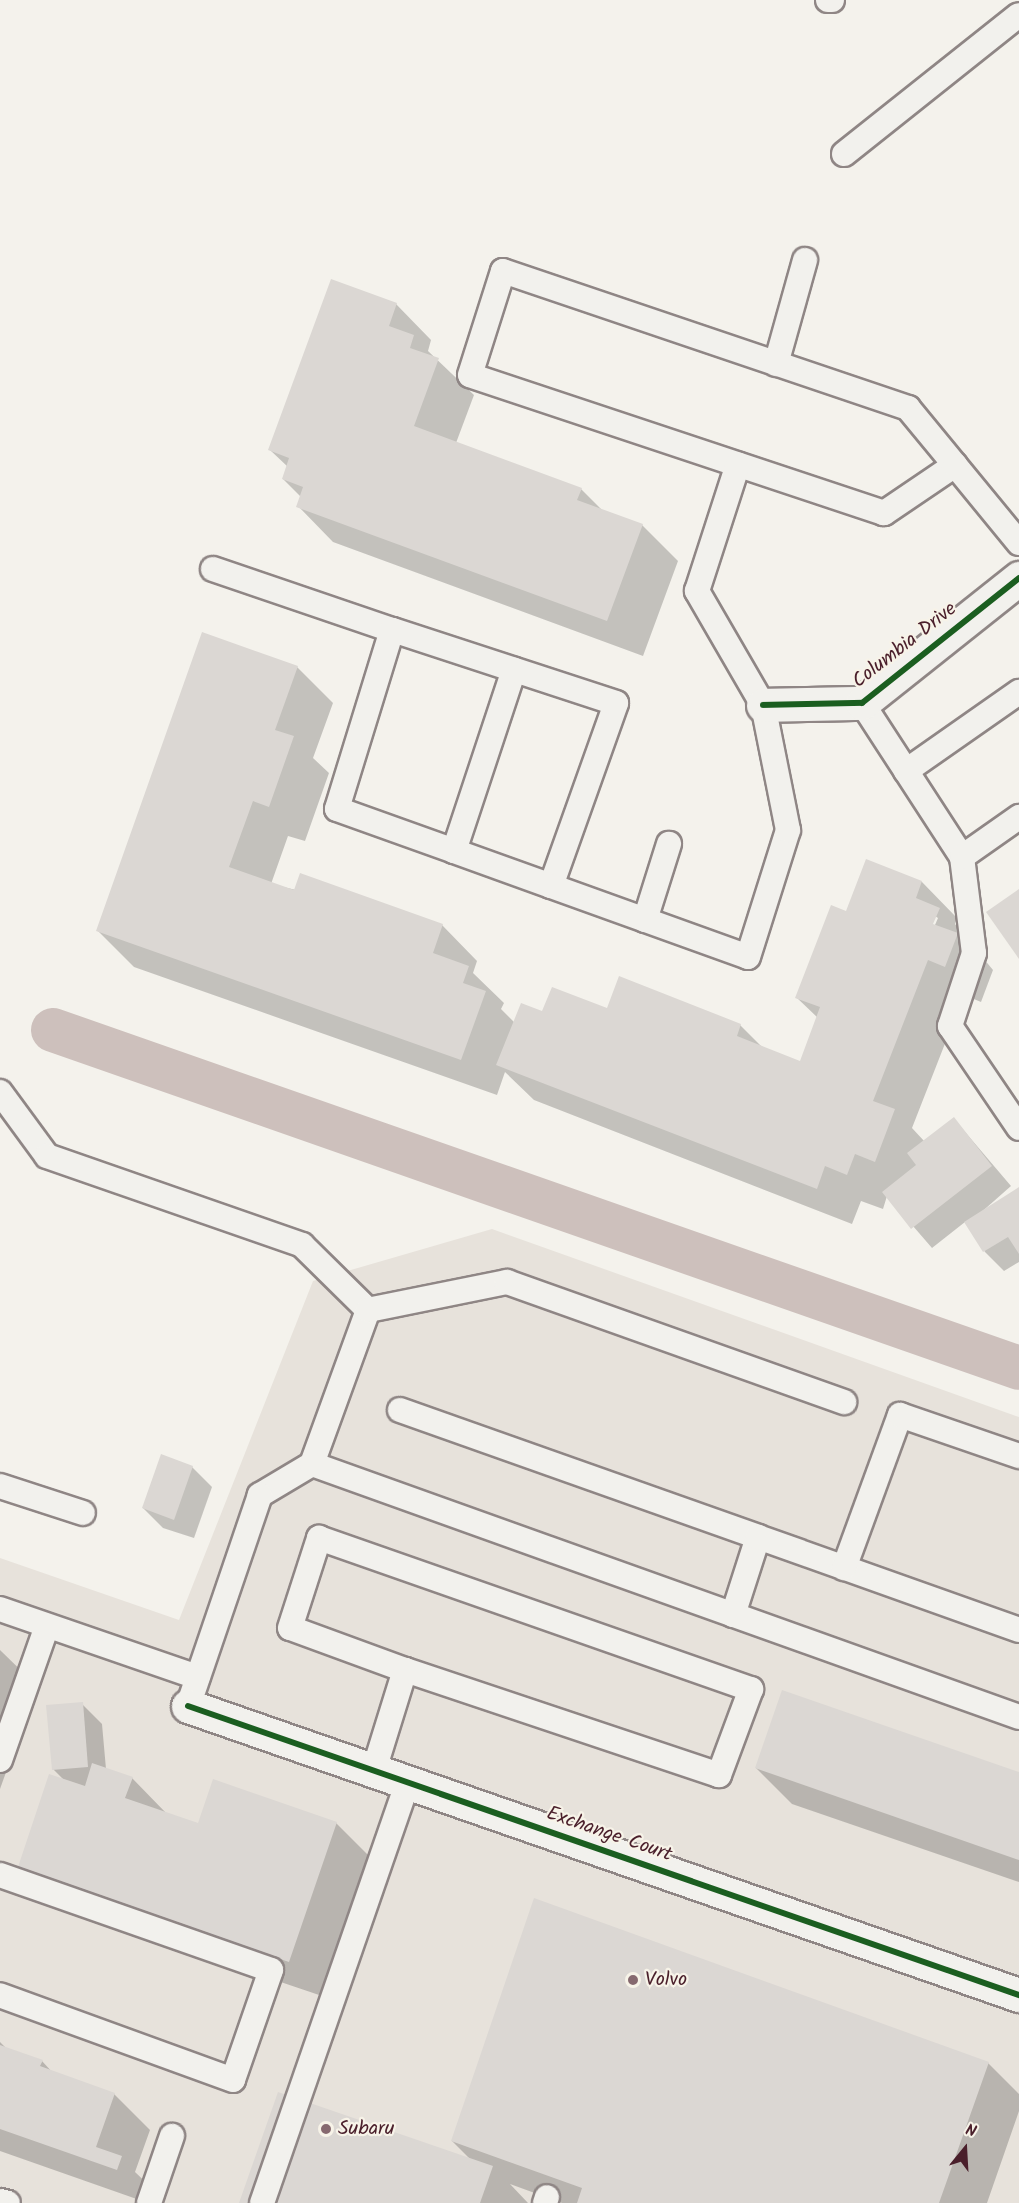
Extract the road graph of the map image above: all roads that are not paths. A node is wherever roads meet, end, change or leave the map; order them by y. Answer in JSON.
{"nodes":[{"id":1,"x":1019,"y":15,"type":"edge"},
{"id":2,"x":844,"y":154,"type":"dead end"},
{"id":3,"x":805,"y":260,"type":"dead end"},
{"id":4,"x":776,"y":363,"type":"junction"},
{"id":5,"x":738,"y":464,"type":"junction"},
{"id":6,"x":955,"y":465,"type":"junction"},
{"id":7,"x":1019,"y":543,"type":"edge"},
{"id":8,"x":213,"y":569,"type":"dead end"},
{"id":9,"x":1019,"y":578,"type":"edge"},
{"id":10,"x":392,"y":630,"type":"junction"},
{"id":11,"x":514,"y":670,"type":"junction"},
{"id":12,"x":1019,"y":692,"type":"edge"},
{"id":13,"x":862,"y":703,"type":"junction"},
{"id":14,"x":763,"y":705,"type":"junction"},
{"id":15,"x":906,"y":771,"type":"junction"},
{"id":16,"x":1019,"y":817,"type":"edge"},
{"id":17,"x":669,"y":844,"type":"dead end"},
{"id":18,"x":454,"y":851,"type":"junction"},
{"id":19,"x":962,"y":857,"type":"junction"},
{"id":20,"x":551,"y":886,"type":"junction"},
{"id":21,"x":645,"y":920,"type":"junction"},
{"id":22,"x":0,"y":1092,"type":"edge"},
{"id":23,"x":1019,"y":1128,"type":"edge"},
{"id":24,"x":368,"y":1310,"type":"junction"},
{"id":25,"x":844,"y":1402,"type":"dead end"},
{"id":26,"x":400,"y":1410,"type":"dead end"},
{"id":27,"x":1019,"y":1456,"type":"edge"},
{"id":28,"x":312,"y":1464,"type":"junction"},
{"id":29,"x":0,"y":1486,"type":"edge"},
{"id":30,"x":82,"y":1513,"type":"dead end"},
{"id":31,"x":758,"y":1537,"type":"junction"},
{"id":32,"x":844,"y":1568,"type":"junction"},
{"id":33,"x":0,"y":1610,"type":"edge"},
{"id":34,"x":733,"y":1615,"type":"junction"},
{"id":35,"x":47,"y":1626,"type":"junction"},
{"id":36,"x":1019,"y":1630,"type":"edge"},
{"id":37,"x":405,"y":1670,"type":"junction"},
{"id":38,"x":193,"y":1692,"type":"junction"},
{"id":39,"x":1019,"y":1717,"type":"edge"},
{"id":40,"x":0,"y":1760,"type":"edge"},
{"id":41,"x":374,"y":1770,"type":"junction"},
{"id":42,"x":408,"y":1782,"type":"junction"},
{"id":43,"x":0,"y":1875,"type":"edge"},
{"id":44,"x":0,"y":1995,"type":"edge"},
{"id":45,"x":1019,"y":1995,"type":"edge"},
{"id":46,"x":172,"y":2136,"type":"dead end"},
{"id":47,"x":0,"y":2200,"type":"edge"},
{"id":48,"x":8,"y":2203,"type":"edge"},
{"id":49,"x":149,"y":2203,"type":"edge"},
{"id":50,"x":262,"y":2203,"type":"edge"}],
"edges":[{"from":1,"to":2,"type":"lane"},
{"from":3,"to":4,"type":"lane"},
{"from":4,"to":5,"type":"lane"},
{"from":4,"to":6,"type":"lane"},
{"from":5,"to":6,"type":"lane"},
{"from":5,"to":14,"type":"lane"},
{"from":6,"to":7,"type":"lane"},
{"from":8,"to":10,"type":"lane"},
{"from":9,"to":13,"type":"street","name":"Columbia Drive"},
{"from":10,"to":11,"type":"lane"},
{"from":10,"to":18,"type":"lane"},
{"from":11,"to":18,"type":"lane"},
{"from":11,"to":20,"type":"lane"},
{"from":12,"to":15,"type":"lane"},
{"from":13,"to":14,"type":"street","name":"Columbia Drive"},
{"from":13,"to":15,"type":"lane"},
{"from":14,"to":21,"type":"lane"},
{"from":15,"to":19,"type":"lane"},
{"from":16,"to":19,"type":"lane"},
{"from":17,"to":21,"type":"lane"},
{"from":18,"to":20,"type":"lane"},
{"from":19,"to":23,"type":"lane"},
{"from":20,"to":21,"type":"lane"},
{"from":22,"to":24,"type":"lane"},
{"from":24,"to":25,"type":"lane"},
{"from":24,"to":28,"type":"lane"},
{"from":26,"to":31,"type":"lane"},
{"from":27,"to":32,"type":"lane"},
{"from":28,"to":34,"type":"lane"},
{"from":28,"to":38,"type":"lane"},
{"from":29,"to":30,"type":"lane"},
{"from":31,"to":32,"type":"lane"},
{"from":31,"to":34,"type":"lane"},
{"from":32,"to":36,"type":"lane"},
{"from":33,"to":35,"type":"lane"},
{"from":34,"to":39,"type":"lane"},
{"from":35,"to":38,"type":"lane"},
{"from":35,"to":40,"type":"lane"},
{"from":37,"to":37,"type":"lane"},
{"from":37,"to":41,"type":"lane"},
{"from":38,"to":41,"type":"street","name":"Exchange Court"},
{"from":41,"to":42,"type":"street","name":"Exchange Court"},
{"from":42,"to":45,"type":"street","name":"Exchange Court"},
{"from":42,"to":50,"type":"lane"},
{"from":43,"to":44,"type":"lane"},
{"from":46,"to":49,"type":"lane"},
{"from":47,"to":48,"type":"lane"}]}
